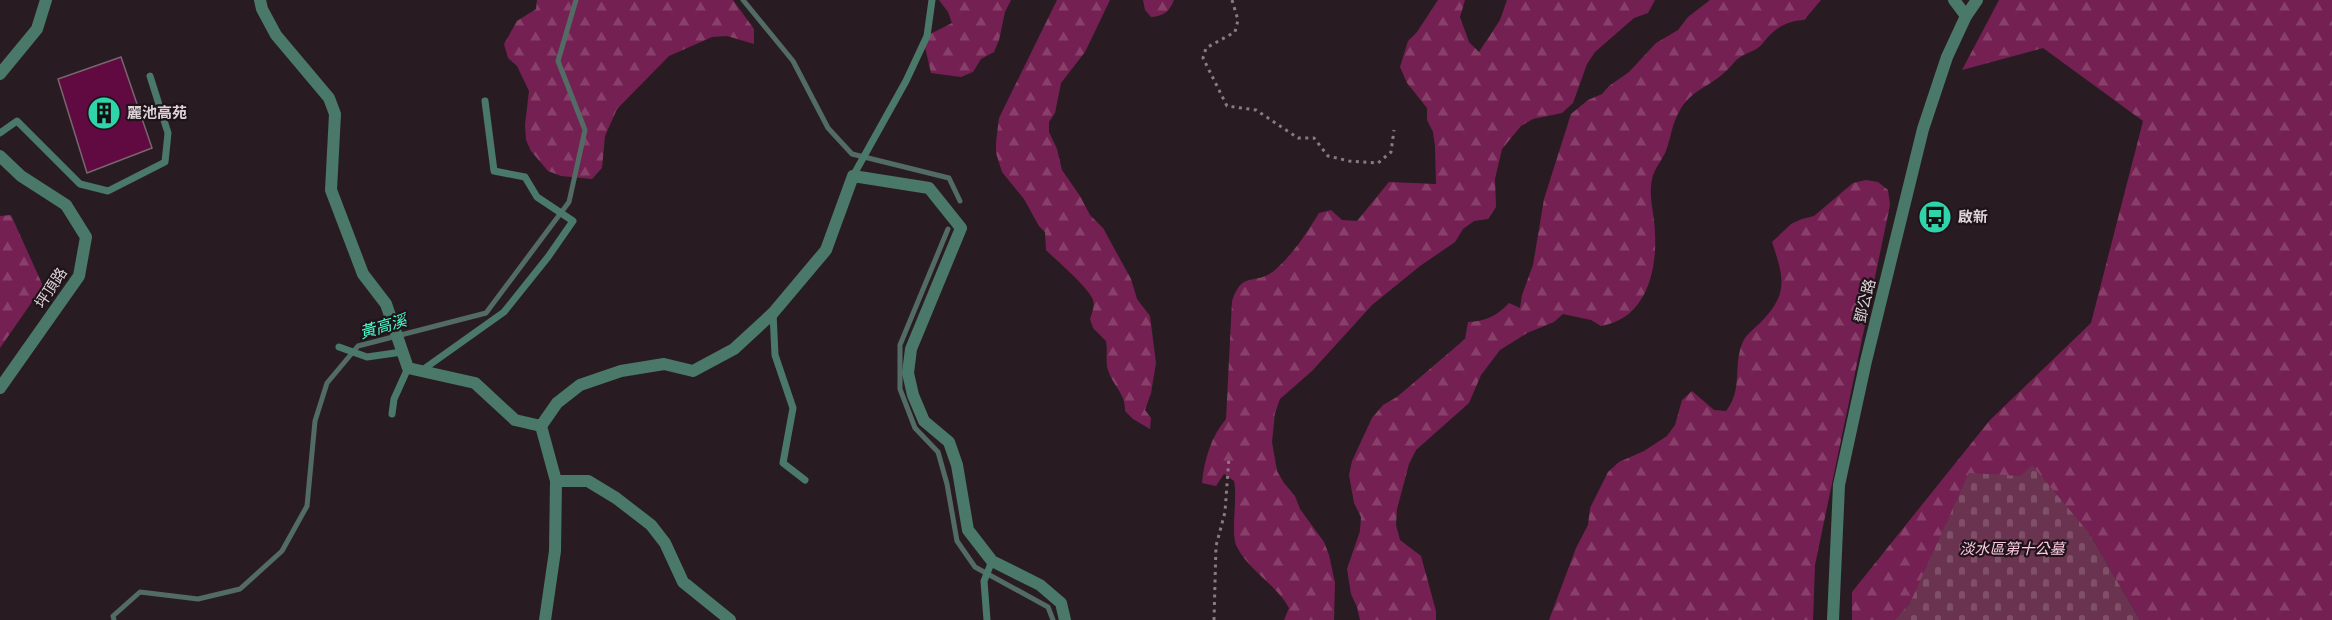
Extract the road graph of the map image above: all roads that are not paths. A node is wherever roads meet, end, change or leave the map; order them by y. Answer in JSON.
{"nodes":[{"id":1,"x":46,"y":0,"type":"edge"},
{"id":2,"x":260,"y":0,"type":"edge"},
{"id":3,"x":932,"y":0,"type":"edge"},
{"id":4,"x":1954,"y":0,"type":"edge"},
{"id":5,"x":1977,"y":0,"type":"edge"},
{"id":6,"x":1966,"y":16,"type":"junction"},
{"id":7,"x":0,"y":74,"type":"edge"},
{"id":8,"x":150,"y":76,"type":"dead end"},
{"id":9,"x":485,"y":101,"type":"dead end"},
{"id":10,"x":0,"y":133,"type":"edge"},
{"id":11,"x":0,"y":156,"type":"edge"},
{"id":12,"x":852,"y":176,"type":"junction"},
{"id":13,"x":773,"y":313,"type":"junction"},
{"id":14,"x":339,"y":347,"type":"dead end"},
{"id":15,"x":402,"y":352,"type":"junction"},
{"id":16,"x":415,"y":370,"type":"junction"},
{"id":17,"x":0,"y":388,"type":"edge"},
{"id":18,"x":392,"y":414,"type":"dead end"},
{"id":19,"x":541,"y":426,"type":"junction"},
{"id":20,"x":805,"y":480,"type":"dead end"},
{"id":21,"x":556,"y":481,"type":"junction"},
{"id":22,"x":992,"y":561,"type":"junction"},
{"id":23,"x":714,"y":607,"type":"junction"},
{"id":24,"x":545,"y":620,"type":"edge"},
{"id":25,"x":722,"y":620,"type":"edge"},
{"id":26,"x":730,"y":620,"type":"edge"},
{"id":27,"x":987,"y":620,"type":"edge"},
{"id":28,"x":1065,"y":620,"type":"edge"},
{"id":29,"x":1833,"y":620,"type":"edge"}],
"edges":[{"from":1,"to":7,"type":"street"},
{"from":2,"to":15,"type":"street"},
{"from":3,"to":12,"type":"lane"},
{"from":4,"to":6,"type":"street"},
{"from":5,"to":6,"type":"street","name":"鄧公路"},
{"from":6,"to":29,"type":"street","name":"鄧公路"},
{"from":8,"to":10,"type":"lane"},
{"from":9,"to":16,"type":"lane"},
{"from":11,"to":17,"type":"street","name":"坪頂路"},
{"from":12,"to":13,"type":"street"},
{"from":12,"to":22,"type":"street"},
{"from":13,"to":19,"type":"street"},
{"from":13,"to":20,"type":"lane"},
{"from":14,"to":15,"type":"lane"},
{"from":15,"to":16,"type":"street"},
{"from":16,"to":18,"type":"lane"},
{"from":16,"to":19,"type":"street"},
{"from":19,"to":21,"type":"street"},
{"from":21,"to":23,"type":"street"},
{"from":21,"to":24,"type":"street"},
{"from":22,"to":27,"type":"lane"},
{"from":22,"to":28,"type":"street"},
{"from":23,"to":25,"type":"street"},
{"from":23,"to":26,"type":"street"}]}
